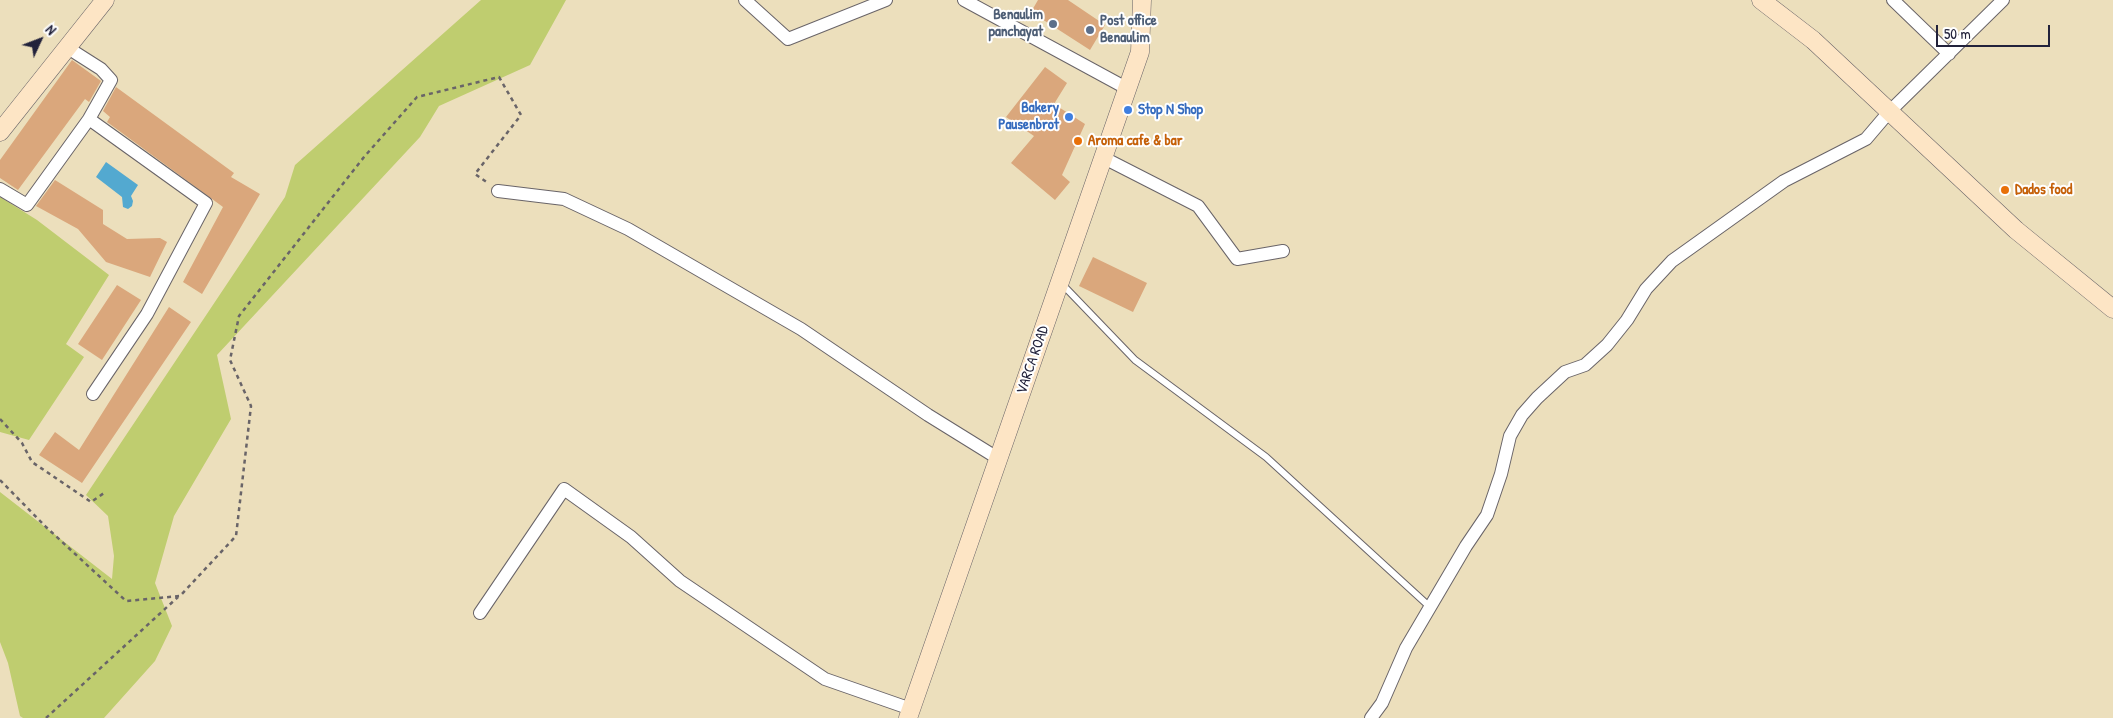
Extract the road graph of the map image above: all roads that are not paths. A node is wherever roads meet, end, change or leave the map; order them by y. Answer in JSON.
{"nodes":[{"id":1,"x":105,"y":0,"type":"edge"},
{"id":2,"x":745,"y":0,"type":"edge"},
{"id":3,"x":886,"y":0,"type":"edge"},
{"id":4,"x":964,"y":0,"type":"edge"},
{"id":5,"x":1142,"y":0,"type":"edge"},
{"id":6,"x":1761,"y":0,"type":"edge"},
{"id":7,"x":1893,"y":0,"type":"edge"},
{"id":8,"x":2003,"y":0,"type":"edge"},
{"id":9,"x":68,"y":48,"type":"junction"},
{"id":10,"x":1949,"y":54,"type":"junction"},
{"id":11,"x":1128,"y":89,"type":"junction"},
{"id":12,"x":1890,"y":112,"type":"junction"},
{"id":13,"x":89,"y":119,"type":"junction"},
{"id":14,"x":0,"y":132,"type":"edge"},
{"id":15,"x":1104,"y":158,"type":"junction"},
{"id":16,"x":0,"y":189,"type":"edge"},
{"id":17,"x":498,"y":191,"type":"road end"},
{"id":18,"x":1283,"y":252,"type":"dead end"},
{"id":19,"x":1060,"y":282,"type":"junction"},
{"id":20,"x":2113,"y":309,"type":"edge"},
{"id":21,"x":94,"y":394,"type":"dead end"},
{"id":22,"x":999,"y":458,"type":"junction"},
{"id":23,"x":1430,"y":608,"type":"junction"},
{"id":24,"x":480,"y":614,"type":"dead end"},
{"id":25,"x":910,"y":714,"type":"edge"},
{"id":26,"x":1371,"y":718,"type":"edge"}],
"edges":[{"from":1,"to":9,"type":"main road"},
{"from":2,"to":3,"type":"street"},
{"from":4,"to":11,"type":"street"},
{"from":5,"to":11,"type":"main road","name":"VARCA ROAD"},
{"from":6,"to":12,"type":"main road"},
{"from":7,"to":10,"type":"street"},
{"from":8,"to":10,"type":"street"},
{"from":9,"to":13,"type":"street"},
{"from":9,"to":14,"type":"main road"},
{"from":10,"to":12,"type":"street"},
{"from":11,"to":15,"type":"main road","name":"VARCA ROAD"},
{"from":12,"to":20,"type":"main road"},
{"from":12,"to":23,"type":"street"},
{"from":13,"to":16,"type":"street"},
{"from":13,"to":21,"type":"street"},
{"from":15,"to":18,"type":"street"},
{"from":15,"to":19,"type":"main road","name":"VARCA ROAD"},
{"from":17,"to":22,"type":"street"},
{"from":19,"to":22,"type":"main road","name":"VARCA ROAD"},
{"from":19,"to":23,"type":"lane"},
{"from":22,"to":25,"type":"main road","name":"VARCA ROAD"},
{"from":23,"to":26,"type":"street"},
{"from":24,"to":25,"type":"street"}]}
